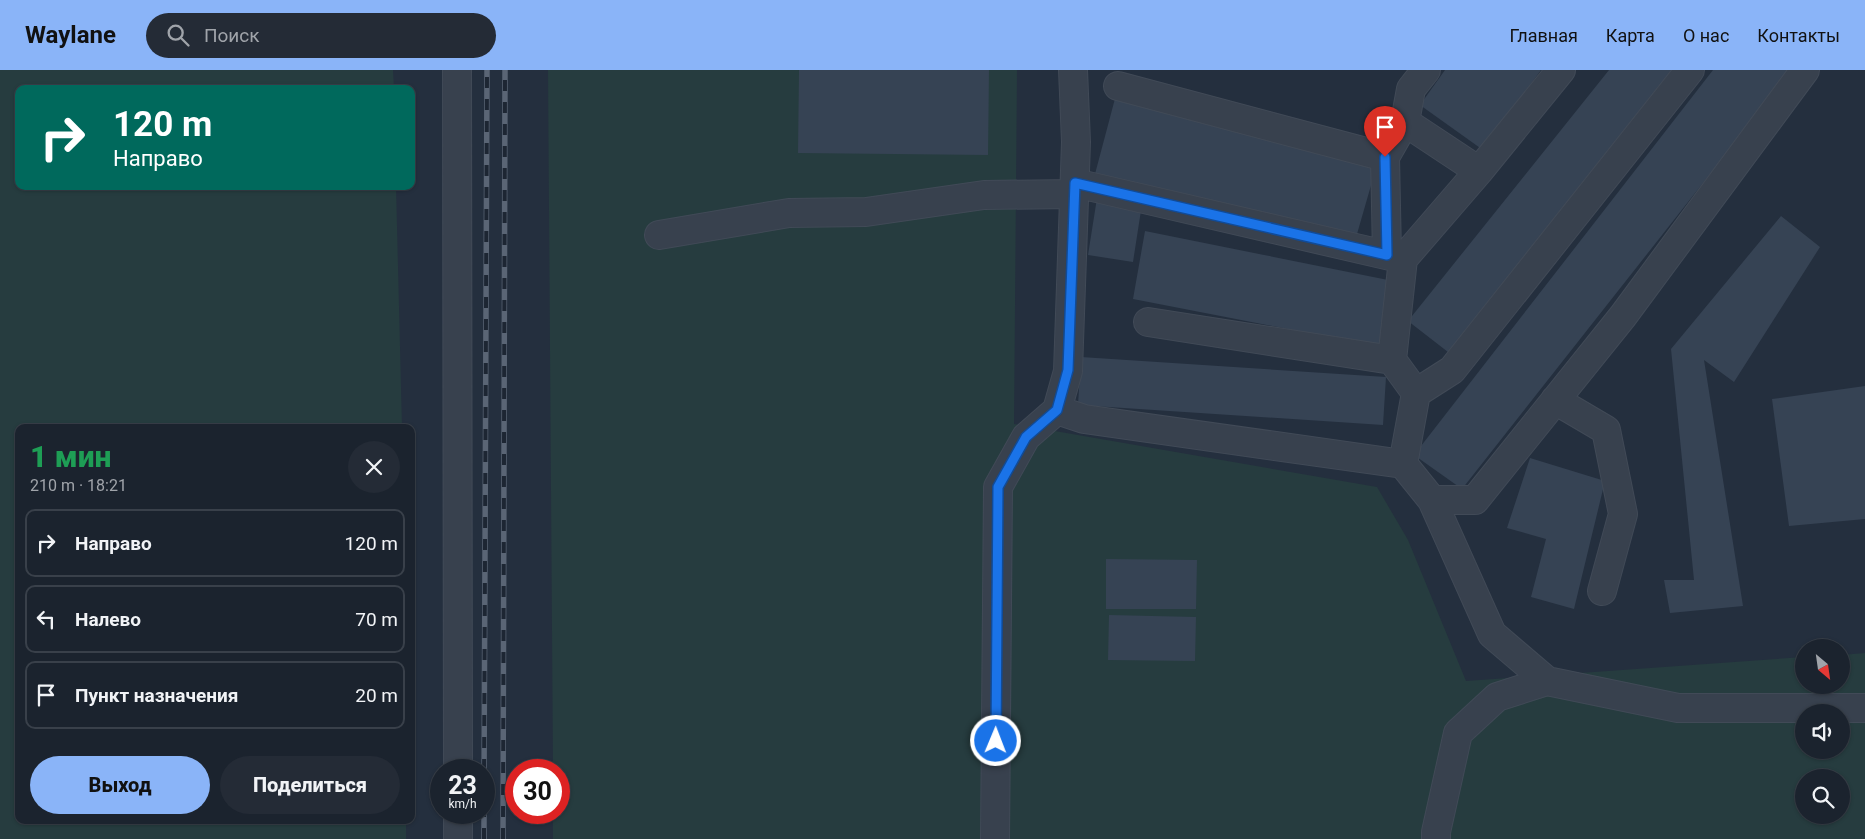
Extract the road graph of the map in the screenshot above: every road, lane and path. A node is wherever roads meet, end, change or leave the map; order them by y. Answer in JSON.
{"nodes":[{"id":1,"x":457,"y":70,"type":"edge"},
{"id":2,"x":1074,"y":70,"type":"edge"},
{"id":3,"x":1426,"y":70,"type":"edge"},
{"id":4,"x":1560,"y":70,"type":"edge"},
{"id":5,"x":1690,"y":70,"type":"edge"},
{"id":6,"x":1805,"y":70,"type":"edge"},
{"id":7,"x":1118,"y":86,"type":"dead end"},
{"id":8,"x":1405,"y":122,"type":"junction"},
{"id":9,"x":1385,"y":157,"type":"junction"},
{"id":10,"x":1479,"y":170,"type":"junction"},
{"id":11,"x":1075,"y":188,"type":"junction"},
{"id":12,"x":659,"y":236,"type":"dead end"},
{"id":13,"x":1395,"y":257,"type":"junction"},
{"id":14,"x":1148,"y":322,"type":"dead end"},
{"id":15,"x":1392,"y":360,"type":"junction"},
{"id":16,"x":1416,"y":393,"type":"junction"},
{"id":17,"x":1555,"y":400,"type":"junction"},
{"id":18,"x":1057,"y":410,"type":"junction"},
{"id":19,"x":1403,"y":464,"type":"junction"},
{"id":20,"x":1432,"y":500,"type":"junction"},
{"id":21,"x":1602,"y":591,"type":"dead end"},
{"id":22,"x":1547,"y":681,"type":"junction"},
{"id":23,"x":1865,"y":708,"type":"edge"},
{"id":24,"x":458,"y":759,"type":"edge"},
{"id":25,"x":458,"y":824,"type":"edge"},
{"id":26,"x":458,"y":839,"type":"edge"},
{"id":27,"x":995,"y":839,"type":"edge"},
{"id":28,"x":1436,"y":839,"type":"edge"}],
"edges":[{"from":1,"to":24,"type":"street"},
{"from":2,"to":11,"type":"street"},
{"from":3,"to":8,"type":"street"},
{"from":4,"to":10,"type":"street"},
{"from":5,"to":16,"type":"street"},
{"from":6,"to":17,"type":"street"},
{"from":7,"to":9,"type":"street"},
{"from":8,"to":9,"type":"street"},
{"from":8,"to":10,"type":"street"},
{"from":9,"to":13,"type":"street"},
{"from":10,"to":13,"type":"street"},
{"from":11,"to":12,"type":"street"},
{"from":11,"to":13,"type":"street"},
{"from":11,"to":18,"type":"street"},
{"from":13,"to":15,"type":"street"},
{"from":14,"to":15,"type":"street"},
{"from":15,"to":16,"type":"street"},
{"from":16,"to":19,"type":"street"},
{"from":17,"to":20,"type":"street"},
{"from":17,"to":21,"type":"street"},
{"from":18,"to":19,"type":"street"},
{"from":18,"to":27,"type":"street"},
{"from":19,"to":20,"type":"street"},
{"from":20,"to":22,"type":"street"},
{"from":22,"to":23,"type":"street"},
{"from":22,"to":28,"type":"street"},
{"from":25,"to":26,"type":"street"}]}
